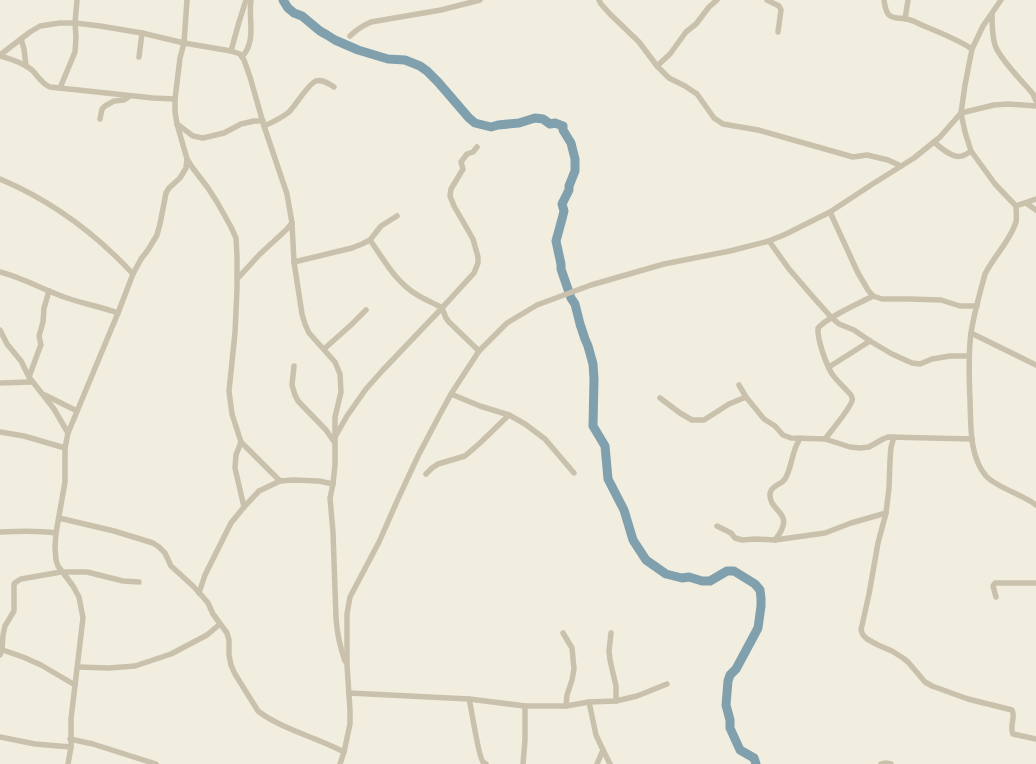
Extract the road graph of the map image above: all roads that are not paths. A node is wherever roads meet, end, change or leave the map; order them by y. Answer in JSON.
{"nodes":[{"id":1,"x":77,"y":0,"type":"edge"},
{"id":2,"x":187,"y":0,"type":"edge"},
{"id":3,"x":246,"y":0,"type":"edge"},
{"id":4,"x":251,"y":0,"type":"edge"},
{"id":5,"x":480,"y":0,"type":"edge"},
{"id":6,"x":599,"y":0,"type":"edge"},
{"id":7,"x":718,"y":0,"type":"edge"},
{"id":8,"x":767,"y":0,"type":"edge"},
{"id":9,"x":884,"y":0,"type":"edge"},
{"id":10,"x":908,"y":0,"type":"edge"},
{"id":11,"x":1001,"y":0,"type":"edge"},
{"id":12,"x":708,"y":1,"type":"edge"},
{"id":13,"x":709,"y":7,"type":"junction"},
{"id":14,"x":992,"y":13,"type":"junction"},
{"id":15,"x":905,"y":19,"type":"junction"},
{"id":16,"x":74,"y":23,"type":"junction"},
{"id":17,"x":778,"y":32,"type":"dead end"},
{"id":18,"x":142,"y":33,"type":"junction"},
{"id":19,"x":350,"y":36,"type":"dead end"},
{"id":20,"x":21,"y":39,"type":"junction"},
{"id":21,"x":184,"y":43,"type":"junction"},
{"id":22,"x":972,"y":49,"type":"junction"},
{"id":23,"x":231,"y":51,"type":"junction"},
{"id":24,"x":0,"y":56,"type":"edge"},
{"id":25,"x":139,"y":57,"type":"dead end"},
{"id":26,"x":242,"y":57,"type":"junction"},
{"id":27,"x":26,"y":66,"type":"junction"},
{"id":28,"x":656,"y":66,"type":"junction"},
{"id":29,"x":334,"y":87,"type":"dead end"},
{"id":30,"x":60,"y":88,"type":"junction"},
{"id":31,"x":130,"y":96,"type":"junction"},
{"id":32,"x":175,"y":99,"type":"junction"},
{"id":33,"x":1036,"y":101,"type":"edge"},
{"id":34,"x":1036,"y":106,"type":"edge"},
{"id":35,"x":961,"y":113,"type":"junction"},
{"id":36,"x":100,"y":119,"type":"dead end"},
{"id":37,"x":264,"y":123,"type":"junction"},
{"id":38,"x":177,"y":124,"type":"junction"},
{"id":39,"x":934,"y":142,"type":"junction"},
{"id":40,"x":477,"y":147,"type":"dead end"},
{"id":41,"x":971,"y":151,"type":"junction"},
{"id":42,"x":187,"y":159,"type":"junction"},
{"id":43,"x":902,"y":166,"type":"junction"},
{"id":44,"x":0,"y":179,"type":"edge"},
{"id":45,"x":1036,"y":199,"type":"edge"},
{"id":46,"x":1026,"y":203,"type":"junction"},
{"id":47,"x":1016,"y":206,"type":"junction"},
{"id":48,"x":1036,"y":210,"type":"edge"},
{"id":49,"x":830,"y":212,"type":"junction"},
{"id":50,"x":397,"y":216,"type":"dead end"},
{"id":51,"x":292,"y":223,"type":"junction"},
{"id":52,"x":370,"y":240,"type":"junction"},
{"id":53,"x":769,"y":241,"type":"junction"},
{"id":54,"x":294,"y":262,"type":"junction"},
{"id":55,"x":0,"y":272,"type":"edge"},
{"id":56,"x":133,"y":274,"type":"junction"},
{"id":57,"x":238,"y":278,"type":"junction"},
{"id":58,"x":49,"y":291,"type":"junction"},
{"id":59,"x":873,"y":296,"type":"junction"},
{"id":60,"x":977,"y":306,"type":"junction"},
{"id":61,"x":442,"y":308,"type":"junction"},
{"id":62,"x":366,"y":310,"type":"dead end"},
{"id":63,"x":118,"y":313,"type":"junction"},
{"id":64,"x":832,"y":318,"type":"junction"},
{"id":65,"x":0,"y":330,"type":"edge"},
{"id":66,"x":971,"y":332,"type":"junction"},
{"id":67,"x":870,"y":341,"type":"junction"},
{"id":68,"x":324,"y":349,"type":"junction"},
{"id":69,"x":479,"y":351,"type":"junction"},
{"id":70,"x":969,"y":356,"type":"junction"},
{"id":71,"x":1036,"y":365,"type":"edge"},
{"id":72,"x":294,"y":366,"type":"dead end"},
{"id":73,"x":829,"y":367,"type":"junction"},
{"id":74,"x":31,"y":379,"type":"junction"},
{"id":75,"x":0,"y":383,"type":"edge"},
{"id":76,"x":739,"y":385,"type":"dead end"},
{"id":77,"x":43,"y":394,"type":"junction"},
{"id":78,"x":451,"y":394,"type":"junction"},
{"id":79,"x":746,"y":397,"type":"junction"},
{"id":80,"x":660,"y":398,"type":"dead end"},
{"id":81,"x":77,"y":411,"type":"junction"},
{"id":82,"x":509,"y":415,"type":"junction"},
{"id":83,"x":0,"y":432,"type":"edge"},
{"id":84,"x":68,"y":433,"type":"junction"},
{"id":85,"x":894,"y":437,"type":"junction"},
{"id":86,"x":800,"y":438,"type":"junction"},
{"id":87,"x":825,"y":439,"type":"junction"},
{"id":88,"x":972,"y":439,"type":"junction"},
{"id":89,"x":335,"y":440,"type":"junction"},
{"id":90,"x":241,"y":442,"type":"junction"},
{"id":91,"x":65,"y":448,"type":"junction"},
{"id":92,"x":574,"y":473,"type":"dead end"},
{"id":93,"x":426,"y":474,"type":"dead end"},
{"id":94,"x":280,"y":480,"type":"junction"},
{"id":95,"x":333,"y":484,"type":"junction"},
{"id":96,"x":1036,"y":505,"type":"edge"},
{"id":97,"x":244,"y":507,"type":"junction"},
{"id":98,"x":886,"y":513,"type":"junction"},
{"id":99,"x":59,"y":518,"type":"junction"},
{"id":100,"x":717,"y":526,"type":"dead end"},
{"id":101,"x":0,"y":532,"type":"edge"},
{"id":102,"x":56,"y":533,"type":"junction"},
{"id":103,"x":775,"y":540,"type":"junction"},
{"id":104,"x":61,"y":572,"type":"junction"},
{"id":105,"x":139,"y":582,"type":"dead end"},
{"id":106,"x":1036,"y":582,"type":"edge"},
{"id":107,"x":199,"y":593,"type":"junction"},
{"id":108,"x":996,"y":597,"type":"dead end"},
{"id":109,"x":220,"y":624,"type":"junction"},
{"id":110,"x":563,"y":633,"type":"dead end"},
{"id":111,"x":611,"y":633,"type":"dead end"},
{"id":112,"x":1,"y":651,"type":"edge"},
{"id":113,"x":347,"y":665,"type":"junction"},
{"id":114,"x":78,"y":667,"type":"junction"},
{"id":115,"x":667,"y":684,"type":"dead end"},
{"id":116,"x":75,"y":685,"type":"junction"},
{"id":117,"x":349,"y":693,"type":"junction"},
{"id":118,"x":469,"y":699,"type":"junction"},
{"id":119,"x":616,"y":701,"type":"junction"},
{"id":120,"x":589,"y":702,"type":"junction"},
{"id":121,"x":525,"y":706,"type":"junction"},
{"id":122,"x":566,"y":706,"type":"junction"},
{"id":123,"x":0,"y":737,"type":"edge"},
{"id":124,"x":70,"y":739,"type":"junction"},
{"id":125,"x":1036,"y":739,"type":"edge"},
{"id":126,"x":71,"y":747,"type":"junction"},
{"id":127,"x":602,"y":750,"type":"junction"},
{"id":128,"x":344,"y":752,"type":"junction"},
{"id":129,"x":68,"y":764,"type":"edge"},
{"id":130,"x":156,"y":764,"type":"edge"},
{"id":131,"x":340,"y":764,"type":"edge"},
{"id":132,"x":486,"y":764,"type":"edge"},
{"id":133,"x":523,"y":764,"type":"edge"},
{"id":134,"x":597,"y":764,"type":"edge"},
{"id":135,"x":610,"y":764,"type":"edge"},
{"id":136,"x":881,"y":764,"type":"edge"},
{"id":137,"x":891,"y":764,"type":"edge"}],
"edges":[{"from":1,"to":16,"type":"street"},
{"from":2,"to":21,"type":"street"},
{"from":3,"to":23,"type":"street"},
{"from":4,"to":26,"type":"street"},
{"from":5,"to":19,"type":"street"},
{"from":6,"to":28,"type":"street"},
{"from":7,"to":13,"type":"street"},
{"from":8,"to":17,"type":"street"},
{"from":9,"to":15,"type":"street"},
{"from":10,"to":15,"type":"street"},
{"from":11,"to":14,"type":"street"},
{"from":12,"to":13,"type":"street"},
{"from":13,"to":28,"type":"street"},
{"from":14,"to":22,"type":"street"},
{"from":14,"to":33,"type":"street"},
{"from":15,"to":22,"type":"street"},
{"from":16,"to":18,"type":"street"},
{"from":16,"to":20,"type":"street"},
{"from":16,"to":30,"type":"street"},
{"from":18,"to":21,"type":"street"},
{"from":18,"to":25,"type":"street"},
{"from":20,"to":24,"type":"street"},
{"from":20,"to":27,"type":"street"},
{"from":21,"to":23,"type":"street"},
{"from":21,"to":32,"type":"street"},
{"from":22,"to":35,"type":"street"},
{"from":23,"to":26,"type":"street"},
{"from":24,"to":27,"type":"street"},
{"from":26,"to":37,"type":"street"},
{"from":27,"to":30,"type":"street"},
{"from":28,"to":43,"type":"street"},
{"from":29,"to":37,"type":"street"},
{"from":30,"to":31,"type":"street"},
{"from":31,"to":32,"type":"street"},
{"from":31,"to":36,"type":"street"},
{"from":32,"to":38,"type":"street"},
{"from":34,"to":35,"type":"street"},
{"from":35,"to":39,"type":"street"},
{"from":35,"to":41,"type":"street"},
{"from":37,"to":38,"type":"street"},
{"from":37,"to":51,"type":"street"},
{"from":38,"to":42,"type":"street"},
{"from":39,"to":41,"type":"street"},
{"from":39,"to":43,"type":"street"},
{"from":40,"to":61,"type":"street"},
{"from":41,"to":47,"type":"street"},
{"from":42,"to":56,"type":"street"},
{"from":42,"to":57,"type":"street"},
{"from":43,"to":49,"type":"street"},
{"from":44,"to":56,"type":"street"},
{"from":45,"to":46,"type":"street"},
{"from":46,"to":47,"type":"street"},
{"from":46,"to":48,"type":"street"},
{"from":47,"to":60,"type":"street"},
{"from":49,"to":53,"type":"street"},
{"from":49,"to":59,"type":"street"},
{"from":50,"to":52,"type":"street"},
{"from":51,"to":54,"type":"street"},
{"from":51,"to":57,"type":"street"},
{"from":52,"to":54,"type":"street"},
{"from":52,"to":61,"type":"street"},
{"from":53,"to":64,"type":"street"},
{"from":53,"to":69,"type":"street"},
{"from":54,"to":68,"type":"street"},
{"from":55,"to":58,"type":"street"},
{"from":56,"to":63,"type":"street"},
{"from":57,"to":90,"type":"street"},
{"from":58,"to":63,"type":"street"},
{"from":58,"to":74,"type":"street"},
{"from":59,"to":60,"type":"street"},
{"from":59,"to":64,"type":"street"},
{"from":60,"to":66,"type":"street"},
{"from":61,"to":69,"type":"street"},
{"from":61,"to":89,"type":"street"},
{"from":62,"to":68,"type":"street"},
{"from":63,"to":81,"type":"street"},
{"from":64,"to":67,"type":"street"},
{"from":64,"to":73,"type":"street"},
{"from":65,"to":74,"type":"street"},
{"from":66,"to":70,"type":"street"},
{"from":66,"to":71,"type":"street"},
{"from":67,"to":70,"type":"street"},
{"from":67,"to":73,"type":"street"},
{"from":68,"to":89,"type":"street"},
{"from":69,"to":78,"type":"street"},
{"from":70,"to":88,"type":"street"},
{"from":72,"to":89,"type":"street"},
{"from":73,"to":87,"type":"street"},
{"from":74,"to":75,"type":"street"},
{"from":74,"to":77,"type":"street"},
{"from":76,"to":79,"type":"street"},
{"from":77,"to":81,"type":"street"},
{"from":77,"to":84,"type":"street"},
{"from":78,"to":82,"type":"street"},
{"from":78,"to":113,"type":"street"},
{"from":79,"to":80,"type":"street"},
{"from":79,"to":86,"type":"street"},
{"from":81,"to":84,"type":"street"},
{"from":82,"to":92,"type":"street"},
{"from":82,"to":93,"type":"street"},
{"from":83,"to":91,"type":"street"},
{"from":84,"to":91,"type":"street"},
{"from":85,"to":87,"type":"street"},
{"from":85,"to":88,"type":"street"},
{"from":85,"to":98,"type":"street"},
{"from":86,"to":87,"type":"street"},
{"from":86,"to":103,"type":"street"},
{"from":88,"to":96,"type":"street"},
{"from":89,"to":95,"type":"street"},
{"from":90,"to":94,"type":"street"},
{"from":90,"to":97,"type":"street"},
{"from":91,"to":99,"type":"street"},
{"from":94,"to":95,"type":"street"},
{"from":94,"to":97,"type":"street"},
{"from":95,"to":113,"type":"street"},
{"from":97,"to":107,"type":"street"},
{"from":98,"to":103,"type":"street"},
{"from":98,"to":125,"type":"street"},
{"from":99,"to":102,"type":"street"},
{"from":99,"to":107,"type":"street"},
{"from":100,"to":103,"type":"street"},
{"from":101,"to":102,"type":"street"},
{"from":102,"to":104,"type":"street"},
{"from":104,"to":105,"type":"street"},
{"from":104,"to":112,"type":"street"},
{"from":104,"to":114,"type":"street"},
{"from":106,"to":108,"type":"street"},
{"from":107,"to":109,"type":"street"},
{"from":109,"to":114,"type":"street"},
{"from":109,"to":128,"type":"street"},
{"from":110,"to":122,"type":"street"},
{"from":111,"to":119,"type":"street"},
{"from":112,"to":116,"type":"street"},
{"from":113,"to":117,"type":"street"},
{"from":114,"to":116,"type":"street"},
{"from":115,"to":119,"type":"street"},
{"from":116,"to":124,"type":"street"},
{"from":117,"to":118,"type":"street"},
{"from":117,"to":128,"type":"street"},
{"from":118,"to":121,"type":"street"},
{"from":118,"to":132,"type":"street"},
{"from":119,"to":120,"type":"street"},
{"from":120,"to":122,"type":"street"},
{"from":120,"to":127,"type":"street"},
{"from":121,"to":122,"type":"street"},
{"from":121,"to":133,"type":"street"},
{"from":123,"to":126,"type":"street"},
{"from":124,"to":126,"type":"street"},
{"from":124,"to":130,"type":"street"},
{"from":126,"to":129,"type":"street"},
{"from":127,"to":134,"type":"street"},
{"from":127,"to":135,"type":"street"},
{"from":128,"to":131,"type":"street"},
{"from":136,"to":137,"type":"street"}]}
